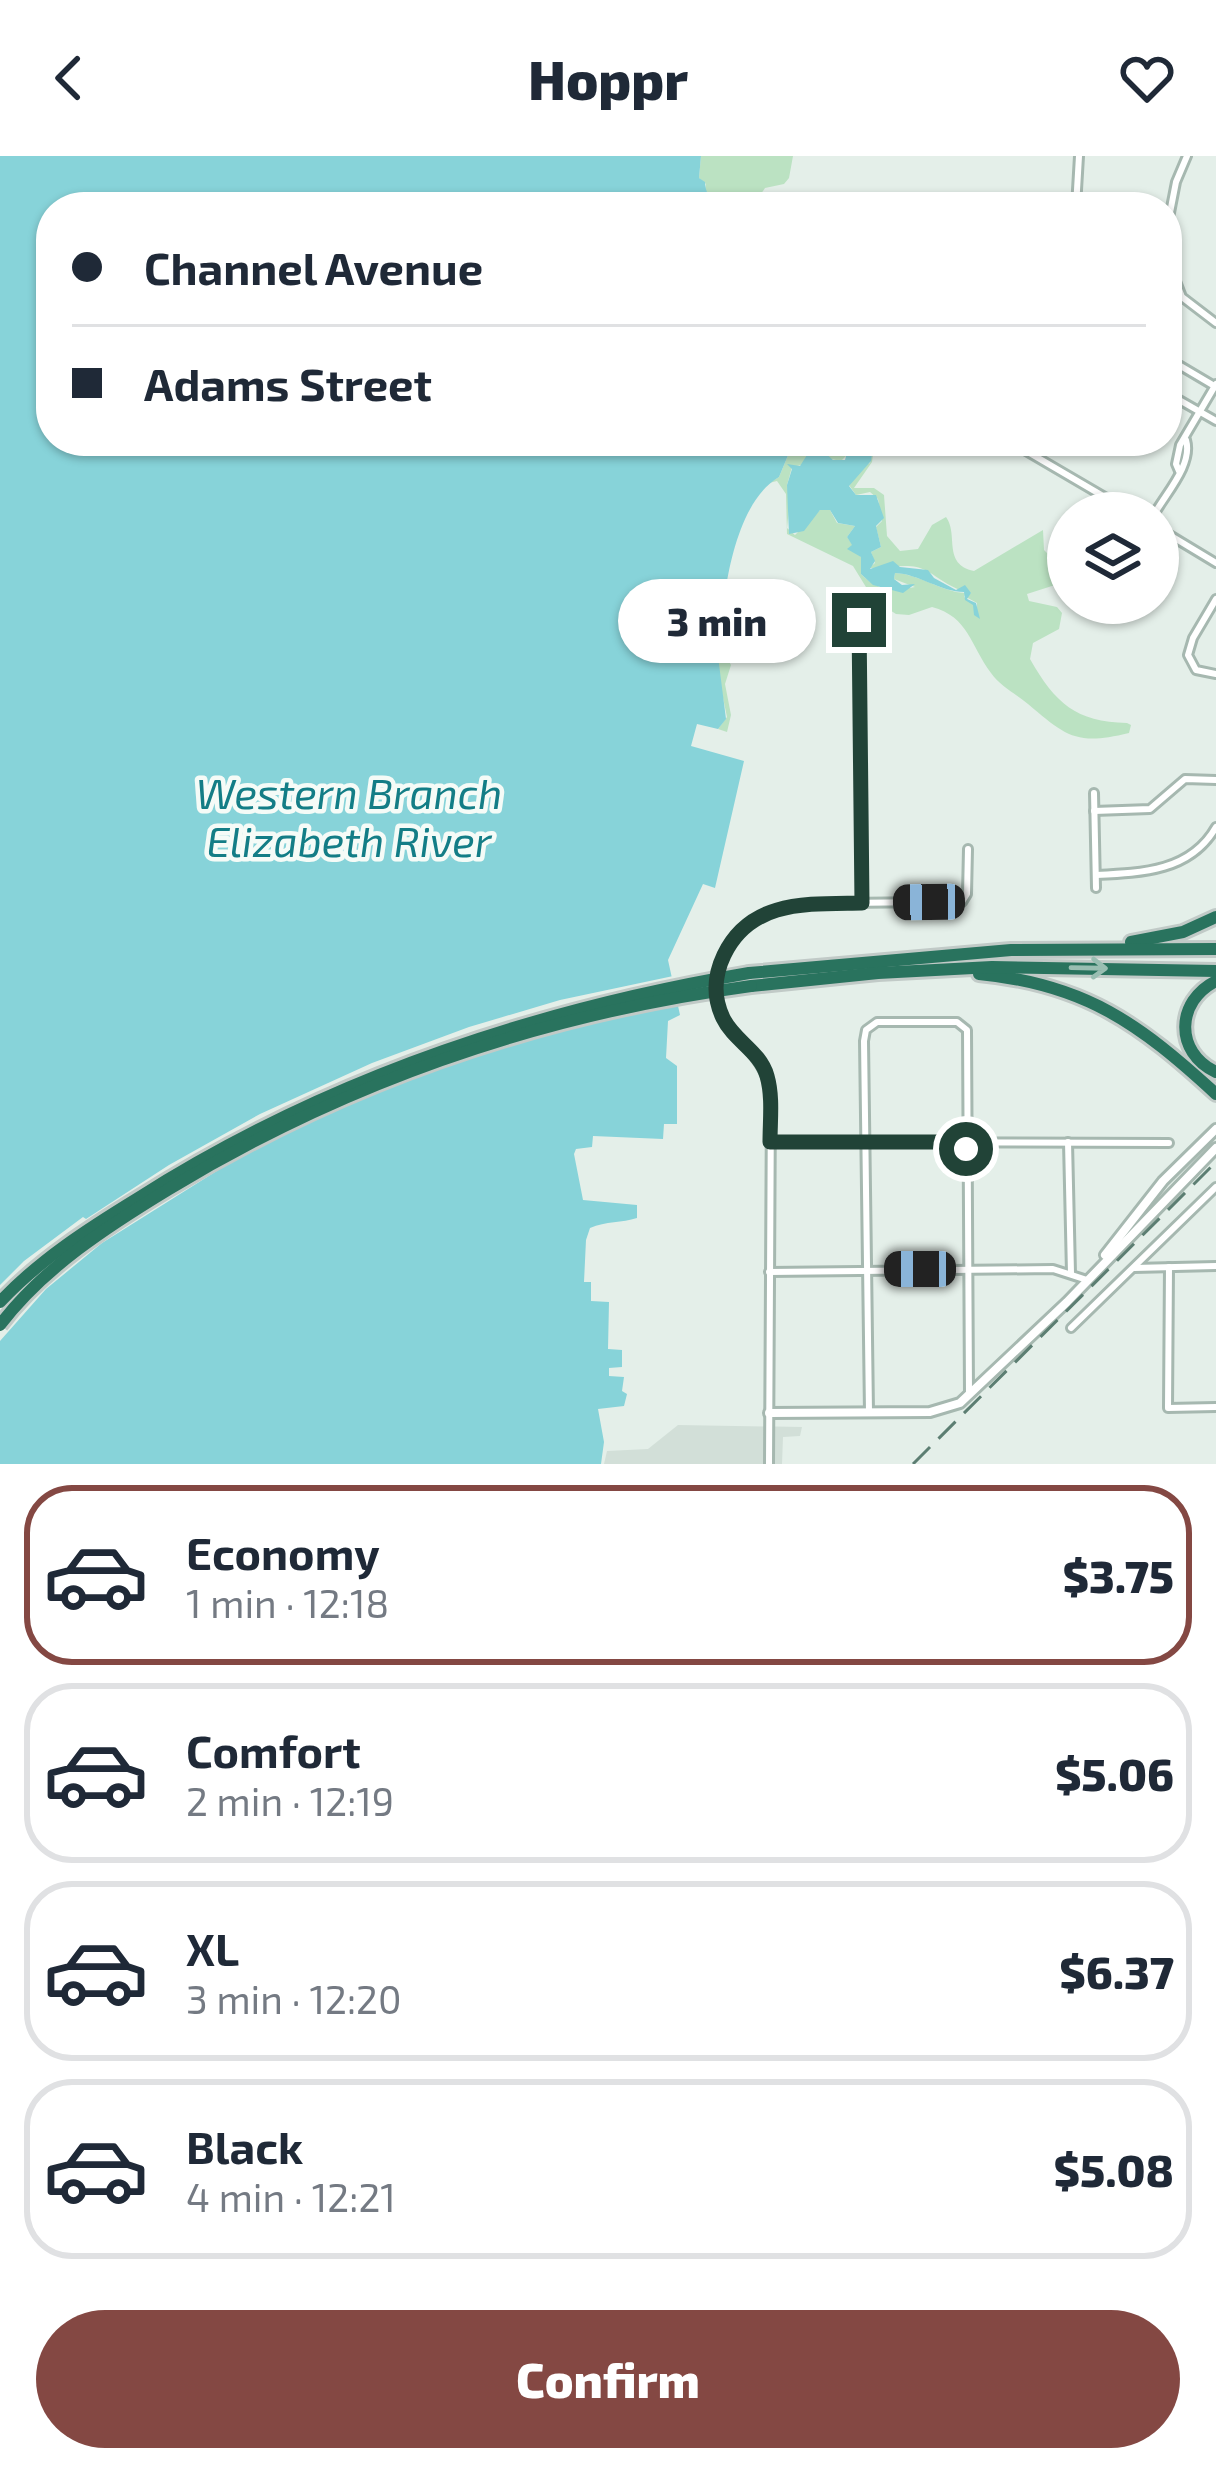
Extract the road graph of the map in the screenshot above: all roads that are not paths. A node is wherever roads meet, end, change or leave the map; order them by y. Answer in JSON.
{"nodes":[{"id":1,"x":1079,"y":156,"type":"edge"},
{"id":2,"x":1187,"y":156,"type":"edge"},
{"id":3,"x":1077,"y":192,"type":"edge"},
{"id":4,"x":1174,"y":192,"type":"edge"},
{"id":5,"x":1182,"y":297,"type":"edge"},
{"id":6,"x":1216,"y":323,"type":"edge"},
{"id":7,"x":1182,"y":367,"type":"edge"},
{"id":8,"x":1216,"y":386,"type":"edge"},
{"id":9,"x":1182,"y":402,"type":"edge"},
{"id":10,"x":1200,"y":412,"type":"junction"},
{"id":11,"x":1216,"y":421,"type":"edge"},
{"id":12,"x":1182,"y":444,"type":"edge"},
{"id":13,"x":1035,"y":456,"type":"edge"},
{"id":14,"x":1178,"y":456,"type":"edge"},
{"id":15,"x":1096,"y":492,"type":"edge"},
{"id":16,"x":1167,"y":492,"type":"edge"},
{"id":17,"x":1179,"y":541,"type":"edge"},
{"id":18,"x":1216,"y":563,"type":"edge"},
{"id":19,"x":1216,"y":599,"type":"edge"},
{"id":20,"x":859,"y":620,"type":"dead end"},
{"id":21,"x":1216,"y":674,"type":"edge"},
{"id":22,"x":1216,"y":780,"type":"edge"},
{"id":23,"x":1094,"y":793,"type":"dead end"},
{"id":24,"x":1094,"y":811,"type":"junction"},
{"id":25,"x":1216,"y":827,"type":"edge"},
{"id":26,"x":968,"y":849,"type":"dead end"},
{"id":27,"x":1096,"y":875,"type":"junction"},
{"id":28,"x":1096,"y":888,"type":"dead end"},
{"id":29,"x":862,"y":903,"type":"junction"},
{"id":30,"x":1216,"y":917,"type":"edge"},
{"id":31,"x":1101,"y":947,"type":"junction"},
{"id":32,"x":1216,"y":950,"type":"edge"},
{"id":33,"x":930,"y":970,"type":"junction"},
{"id":34,"x":1216,"y":970,"type":"edge"},
{"id":35,"x":750,"y":980,"type":"junction"},
{"id":36,"x":1216,"y":981,"type":"edge"},
{"id":37,"x":1213,"y":1072,"type":"edge"},
{"id":38,"x":1216,"y":1094,"type":"edge"},
{"id":39,"x":1216,"y":1130,"type":"edge"},
{"id":40,"x":770,"y":1142,"type":"junction"},
{"id":41,"x":865,"y":1142,"type":"junction"},
{"id":42,"x":968,"y":1142,"type":"junction"},
{"id":43,"x":1068,"y":1142,"type":"junction"},
{"id":44,"x":1169,"y":1143,"type":"dead end"},
{"id":45,"x":1216,"y":1148,"type":"edge"},
{"id":46,"x":1216,"y":1187,"type":"edge"},
{"id":47,"x":1216,"y":1266,"type":"edge"},
{"id":48,"x":1169,"y":1267,"type":"junction"},
{"id":49,"x":1131,"y":1268,"type":"junction"},
{"id":50,"x":967,"y":1269,"type":"junction"},
{"id":51,"x":869,"y":1270,"type":"junction"},
{"id":52,"x":769,"y":1271,"type":"junction"},
{"id":53,"x":1071,"y":1273,"type":"junction"},
{"id":54,"x":1089,"y":1278,"type":"junction"},
{"id":55,"x":0,"y":1302,"type":"edge"},
{"id":56,"x":0,"y":1325,"type":"edge"},
{"id":57,"x":1072,"y":1328,"type":"dead end"},
{"id":58,"x":969,"y":1396,"type":"junction"},
{"id":59,"x":1216,"y":1407,"type":"edge"},
{"id":60,"x":869,"y":1412,"type":"junction"},
{"id":61,"x":769,"y":1413,"type":"junction"},
{"id":62,"x":769,"y":1464,"type":"edge"}],
"edges":[{"from":1,"to":3,"type":"street"},
{"from":2,"to":4,"type":"street"},
{"from":5,"to":6,"type":"street"},
{"from":7,"to":8,"type":"street"},
{"from":8,"to":10,"type":"street"},
{"from":9,"to":10,"type":"street"},
{"from":10,"to":11,"type":"street"},
{"from":10,"to":12,"type":"street"},
{"from":13,"to":15,"type":"street"},
{"from":14,"to":16,"type":"street"},
{"from":17,"to":18,"type":"street"},
{"from":19,"to":21,"type":"street"},
{"from":20,"to":29,"type":"street"},
{"from":22,"to":24,"type":"street"},
{"from":23,"to":24,"type":"street"},
{"from":24,"to":27,"type":"street"},
{"from":25,"to":27,"type":"street"},
{"from":26,"to":29,"type":"street"},
{"from":27,"to":28,"type":"street"},
{"from":29,"to":40,"type":"street"},
{"from":30,"to":31,"type":"highway"},
{"from":31,"to":32,"type":"highway"},
{"from":31,"to":35,"type":"highway"},
{"from":33,"to":34,"type":"highway","one_way":true},
{"from":33,"to":35,"type":"highway"},
{"from":33,"to":38,"type":"highway"},
{"from":35,"to":55,"type":"highway","bridge":true},
{"from":35,"to":56,"type":"highway","bridge":true},
{"from":36,"to":37,"type":"highway"},
{"from":39,"to":54,"type":"street"},
{"from":40,"to":41,"type":"street"},
{"from":40,"to":52,"type":"street"},
{"from":41,"to":42,"type":"street"},
{"from":41,"to":42,"type":"street"},
{"from":41,"to":51,"type":"street"},
{"from":42,"to":43,"type":"street"},
{"from":42,"to":50,"type":"street"},
{"from":43,"to":44,"type":"street"},
{"from":43,"to":53,"type":"street"},
{"from":45,"to":54,"type":"street"},
{"from":46,"to":49,"type":"street"},
{"from":47,"to":48,"type":"street"},
{"from":48,"to":49,"type":"street"},
{"from":48,"to":59,"type":"street"},
{"from":49,"to":57,"type":"street"},
{"from":50,"to":51,"type":"street"},
{"from":50,"to":53,"type":"street"},
{"from":50,"to":58,"type":"street"},
{"from":51,"to":52,"type":"street"},
{"from":51,"to":60,"type":"street"},
{"from":52,"to":61,"type":"street"},
{"from":53,"to":54,"type":"street"},
{"from":54,"to":58,"type":"street"},
{"from":58,"to":60,"type":"street"},
{"from":60,"to":61,"type":"street"},
{"from":61,"to":62,"type":"street"}]}
